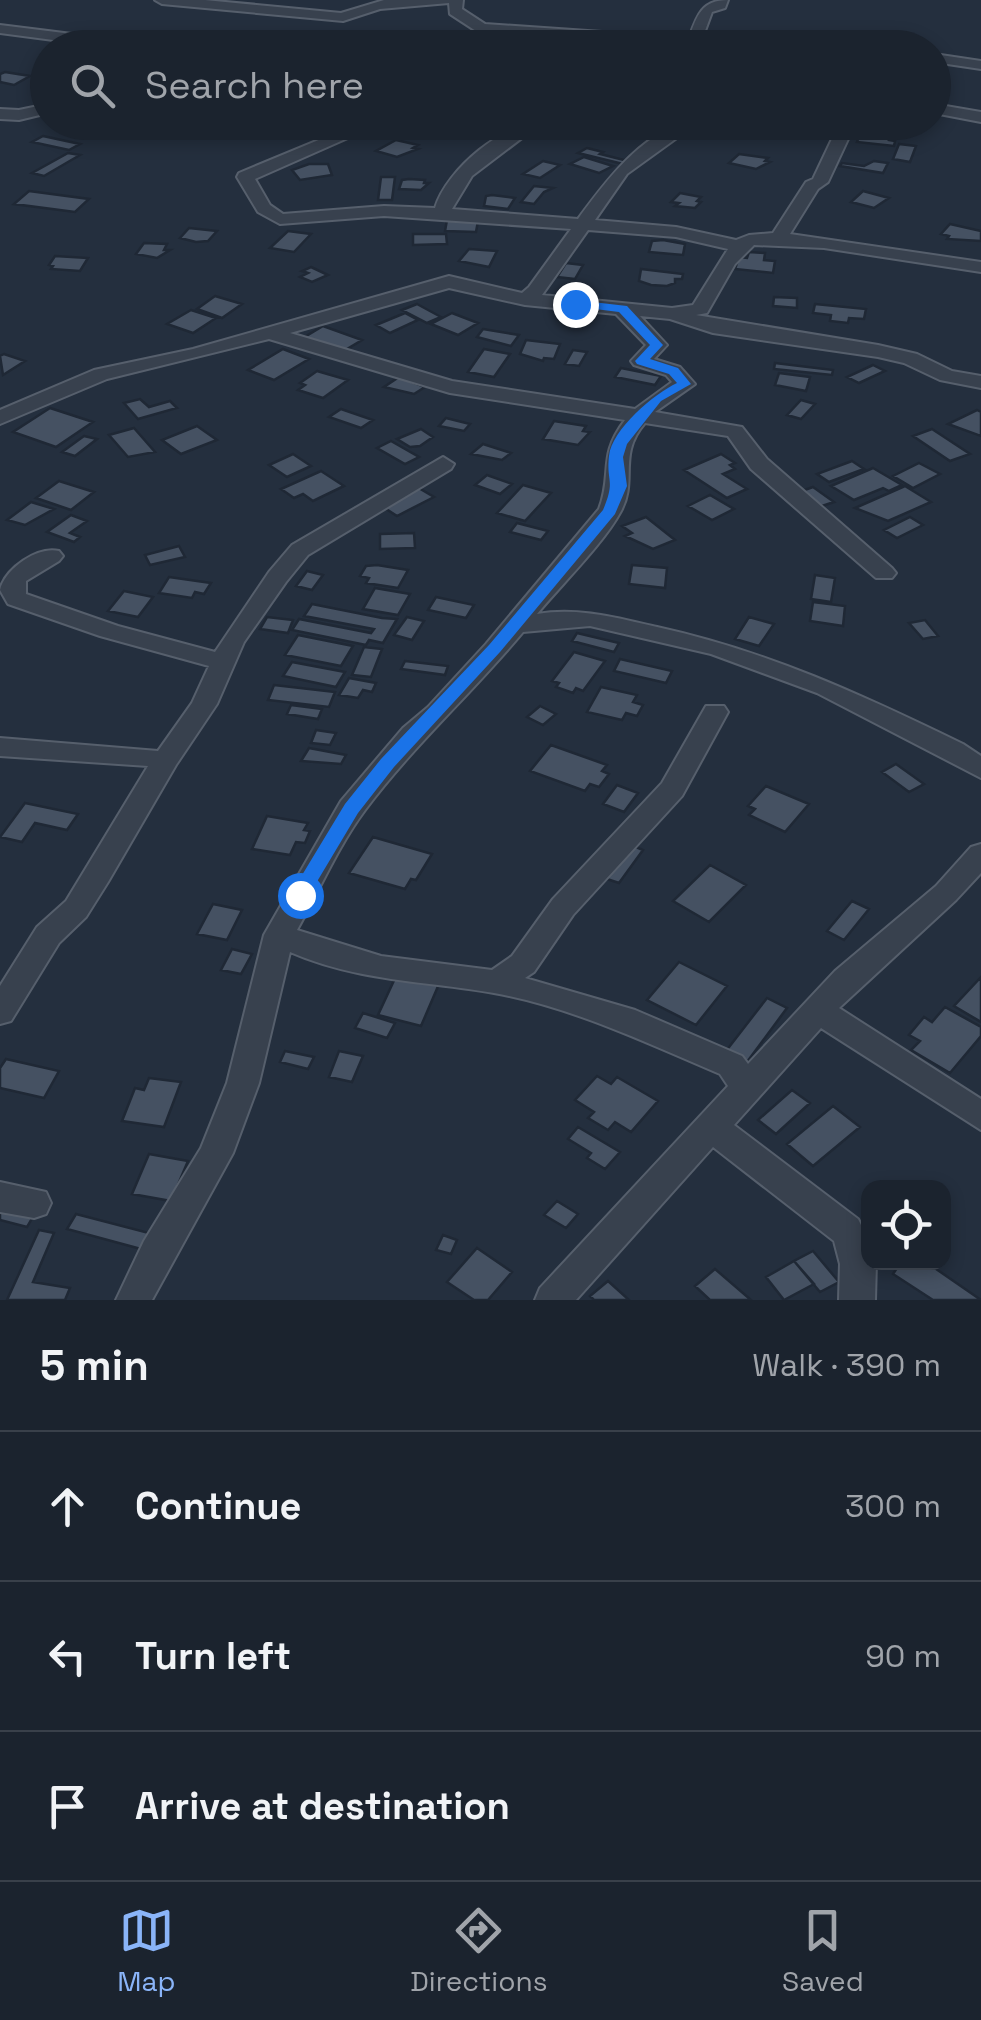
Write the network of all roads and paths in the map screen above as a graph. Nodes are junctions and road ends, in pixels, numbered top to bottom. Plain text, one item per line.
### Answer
1 (162, 0) edge
2 (446, 0) edge
3 (456, 0) edge
4 (720, 0) edge
5 (0, 29) edge
6 (486, 30) edge
7 (699, 30) edge
8 (30, 33) edge
9 (951, 61) edge
10 (981, 65) edge
11 (951, 112) edge
12 (30, 113) edge
13 (0, 114) edge
14 (981, 116) edge
15 (334, 140) edge
16 (512, 140) edge
17 (666, 140) edge
18 (840, 140) edge
19 (442, 213) junction
20 (584, 224) junction
21 (778, 240) junction
22 (738, 246) junction
23 (976, 261) edge
24 (525, 299) junction
25 (622, 309) junction
26 (672, 314) junction
27 (267, 333) junction
28 (981, 382) edge
29 (0, 418) edge
30 (640, 418) junction
31 (443, 464) dead end
32 (51, 556) dead end
33 (884, 573) dead end
34 (529, 617) junction
35 (225, 662) junction
36 (715, 712) dead end
37 (0, 747) edge
38 (164, 762) junction
39 (981, 768) edge
40 (981, 854) edge
41 (279, 935) junction
42 (497, 982) junction
43 (818, 1010) junction
44 (0, 1012) edge
45 (747, 1089) junction
46 (981, 1116) edge
47 (712, 1128) junction
48 (134, 1300) edge
49 (553, 1300) edge
50 (857, 1300) edge

1 - 2 street
3 - 6 street
4 - 7 street
5 - 8 street
9 - 10 street
11 - 14 street
12 - 13 street
15 - 19 street
16 - 19 street
17 - 20 street
18 - 21 street
19 - 20 street
20 - 22 street
20 - 24 street
21 - 22 street
21 - 23 street
22 - 26 street
24 - 25 street
24 - 27 street
25 - 26 street
25 - 30 street
26 - 28 street
27 - 29 street
27 - 30 street
30 - 33 street
30 - 34 street
31 - 35 street
32 - 35 street
34 - 39 street
34 - 41 street
35 - 38 street
36 - 42 street
37 - 38 street
38 - 44 street
40 - 43 street
41 - 42 street
41 - 48 street
42 - 45 street
43 - 45 street
43 - 46 street
45 - 47 street
47 - 49 street
47 - 50 street

